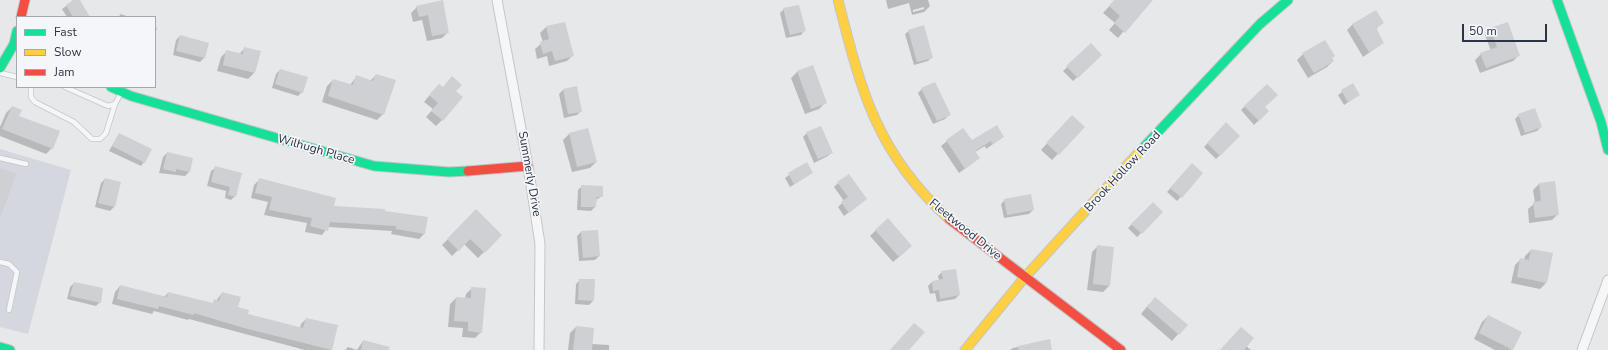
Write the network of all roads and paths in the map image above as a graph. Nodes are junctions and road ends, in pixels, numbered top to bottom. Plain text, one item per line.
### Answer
1 (25, 0) edge
2 (497, 0) edge
3 (838, 0) edge
4 (1288, 0) edge
5 (1557, 0) edge
6 (21, 16) edge
7 (15, 45) edge
8 (0, 68) edge
9 (0, 73) edge
10 (16, 78) edge
11 (31, 88) edge
12 (67, 88) edge
13 (113, 88) edge
14 (122, 92) junction
15 (115, 104) junction
16 (1608, 150) edge
17 (0, 158) edge
18 (26, 164) dead end
19 (528, 166) junction
20 (0, 262) edge
21 (1025, 278) junction
22 (1608, 280) edge
23 (9, 310) dead end
24 (0, 347) edge
25 (10, 350) edge
26 (539, 350) edge
27 (965, 350) edge
28 (1121, 350) edge
29 (1582, 350) edge

1 - 6 street
2 - 19 street, Summerly Drive
3 - 21 street, Fleetwood Drive
4 - 21 street, Brook Hollow Road
5 - 16 street
7 - 8 street
9 - 10 lane
11 - 15 lane
12 - 15 lane
13 - 14 street, Wilhugh Place
14 - 15 lane
14 - 19 street, Wilhugh Place
17 - 18 lane
19 - 26 street, Summerly Drive
20 - 23 lane
21 - 27 street, Brook Hollow Road
21 - 28 street, Fleetwood Drive
22 - 29 street
24 - 25 street

